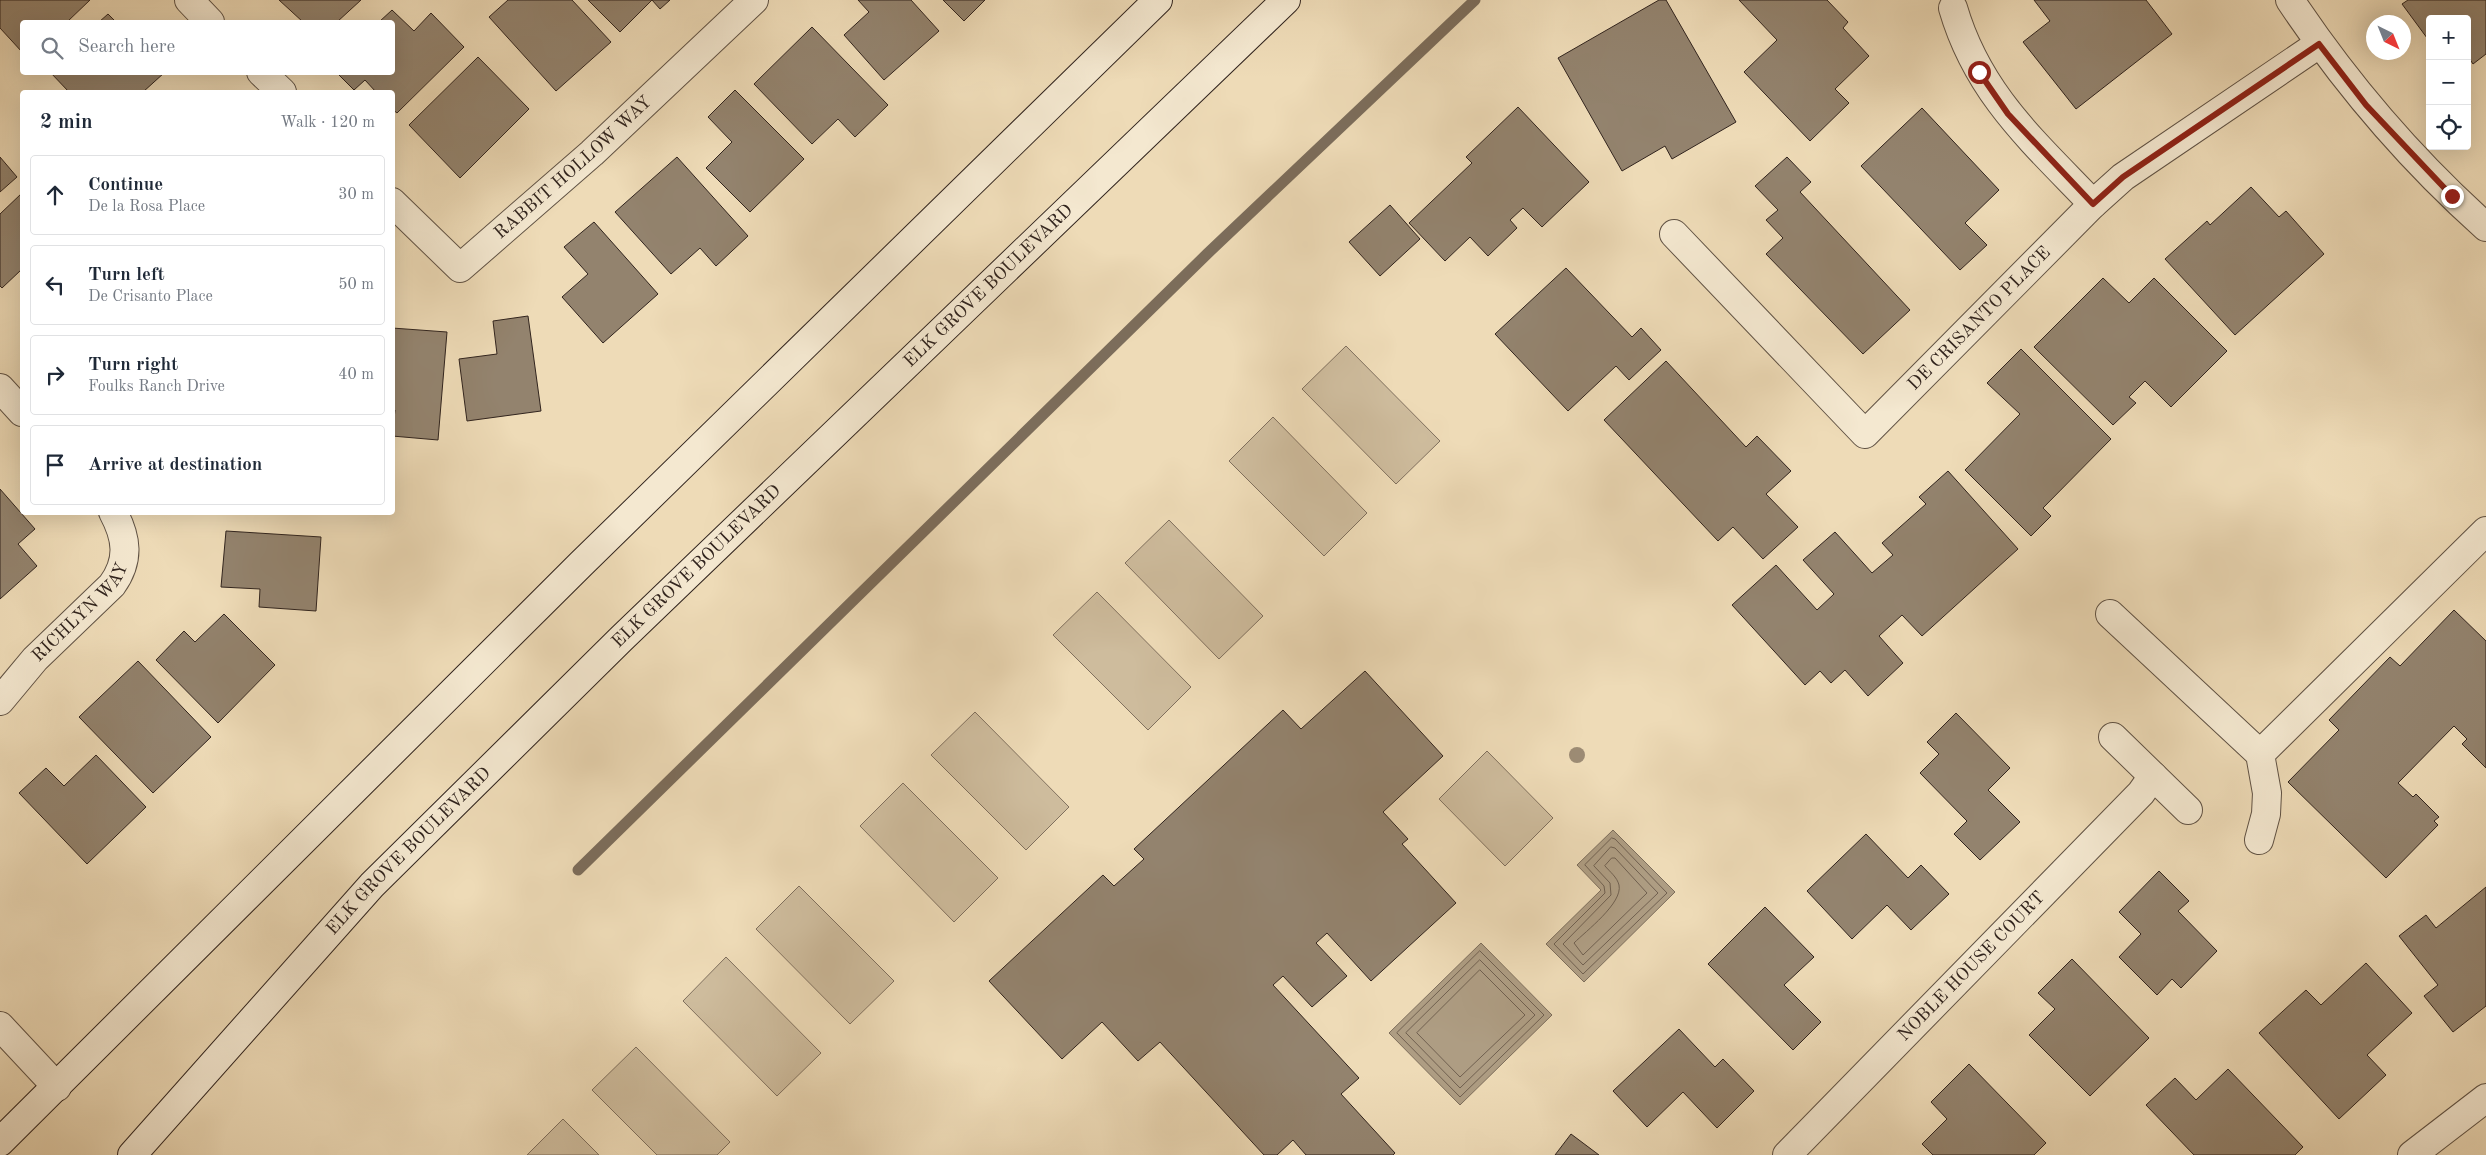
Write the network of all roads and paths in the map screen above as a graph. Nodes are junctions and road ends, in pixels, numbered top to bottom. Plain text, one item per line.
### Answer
1 (189, 0) edge
2 (754, 0) edge
3 (1158, 0) edge
4 (1286, 0) edge
5 (2290, 0) edge
6 (1953, 8) dead end
7 (208, 20) edge
8 (2319, 44) junction
9 (264, 75) edge
10 (280, 90) edge
11 (2093, 204) junction
12 (395, 205) edge
13 (2486, 227) edge
14 (1674, 234) dead end
15 (0, 388) edge
16 (20, 410) edge
17 (114, 515) edge
18 (2486, 531) edge
19 (2110, 614) dead end
20 (0, 701) edge
21 (2113, 737) dead end
22 (2260, 754) junction
23 (2153, 776) junction
24 (2188, 810) dead end
25 (2259, 840) dead end
26 (0, 1026) edge
27 (57, 1086) junction
28 (2486, 1098) edge
29 (0, 1142) edge
30 (132, 1155) edge
31 (1787, 1155) edge
32 (2412, 1155) edge

1 - 7 street
2 - 12 street, RABBIT HOLLOW WAY
3 - 27 street
4 - 30 street, ELK GROVE BOULEVARD
5 - 8 street
6 - 11 street
8 - 11 street, DE CRISANTO PLACE
8 - 13 street
9 - 10 street
11 - 14 street, DE CRISANTO PLACE
15 - 16 street
17 - 20 street, RICHLYN WAY
18 - 22 street
19 - 22 street
21 - 23 street
22 - 25 street
23 - 24 street
23 - 31 street, NOBLE HOUSE COURT
26 - 27 street
27 - 29 street
28 - 32 street

